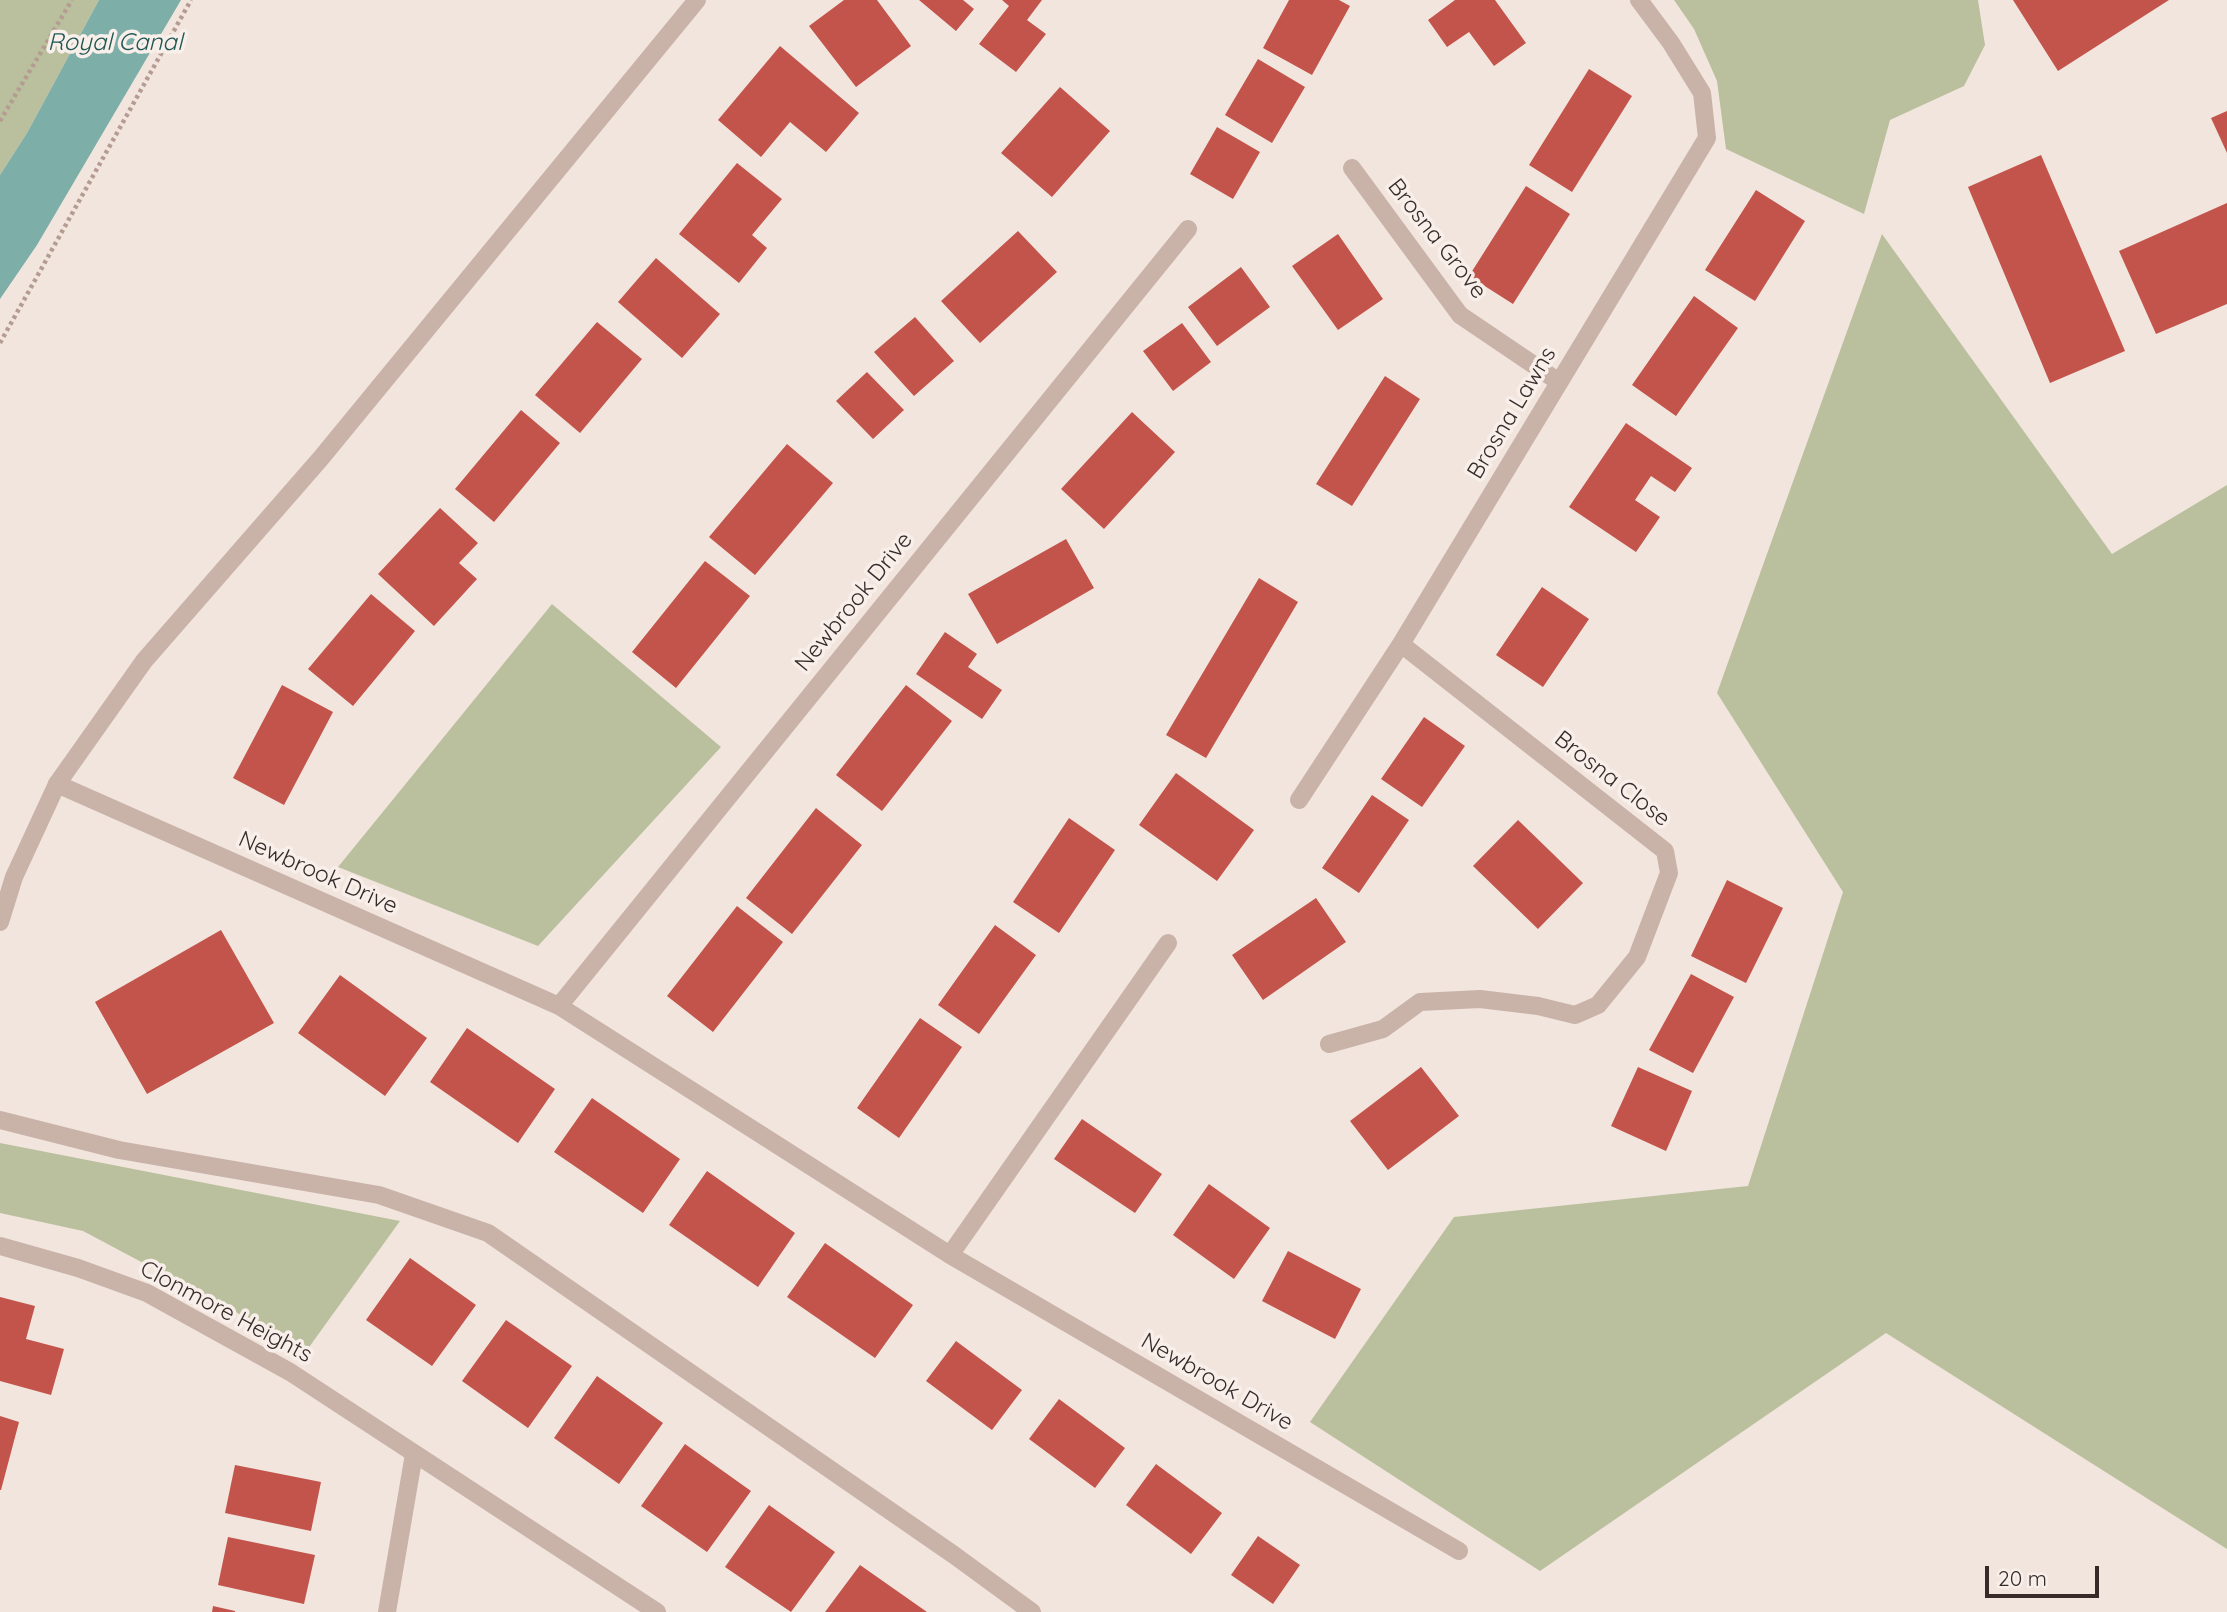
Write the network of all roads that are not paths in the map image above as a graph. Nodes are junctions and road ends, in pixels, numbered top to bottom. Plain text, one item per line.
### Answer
1 (697, 0) edge
2 (1639, 0) edge
3 (1352, 168) dead end
4 (1188, 229) dead end
5 (1559, 382) junction
6 (1401, 644) junction
7 (57, 784) junction
8 (1299, 800) dead end
9 (0, 922) edge
10 (1168, 943) dead end
11 (559, 1006) junction
12 (1329, 1044) dead end
13 (0, 1120) edge
14 (0, 1246) edge
15 (950, 1255) junction
16 (414, 1454) junction
17 (1459, 1551) dead end
18 (387, 1612) edge
19 (657, 1612) edge
20 (1032, 1612) edge

1 - 7 street
2 - 5 street, Brosna Lawns
3 - 5 street, Brosna Grove
4 - 11 street, Newbrook Drive
5 - 6 street, Brosna Lawns
6 - 8 street, Brosna Lawns
6 - 12 street, Brosna Close
7 - 9 street
7 - 11 street, Newbrook Drive
10 - 15 street
11 - 15 street, Newbrook Drive
13 - 20 street
14 - 16 street, Clonmore Heights
15 - 17 street, Newbrook Drive
16 - 18 street
16 - 19 street, Clonmore Heights

